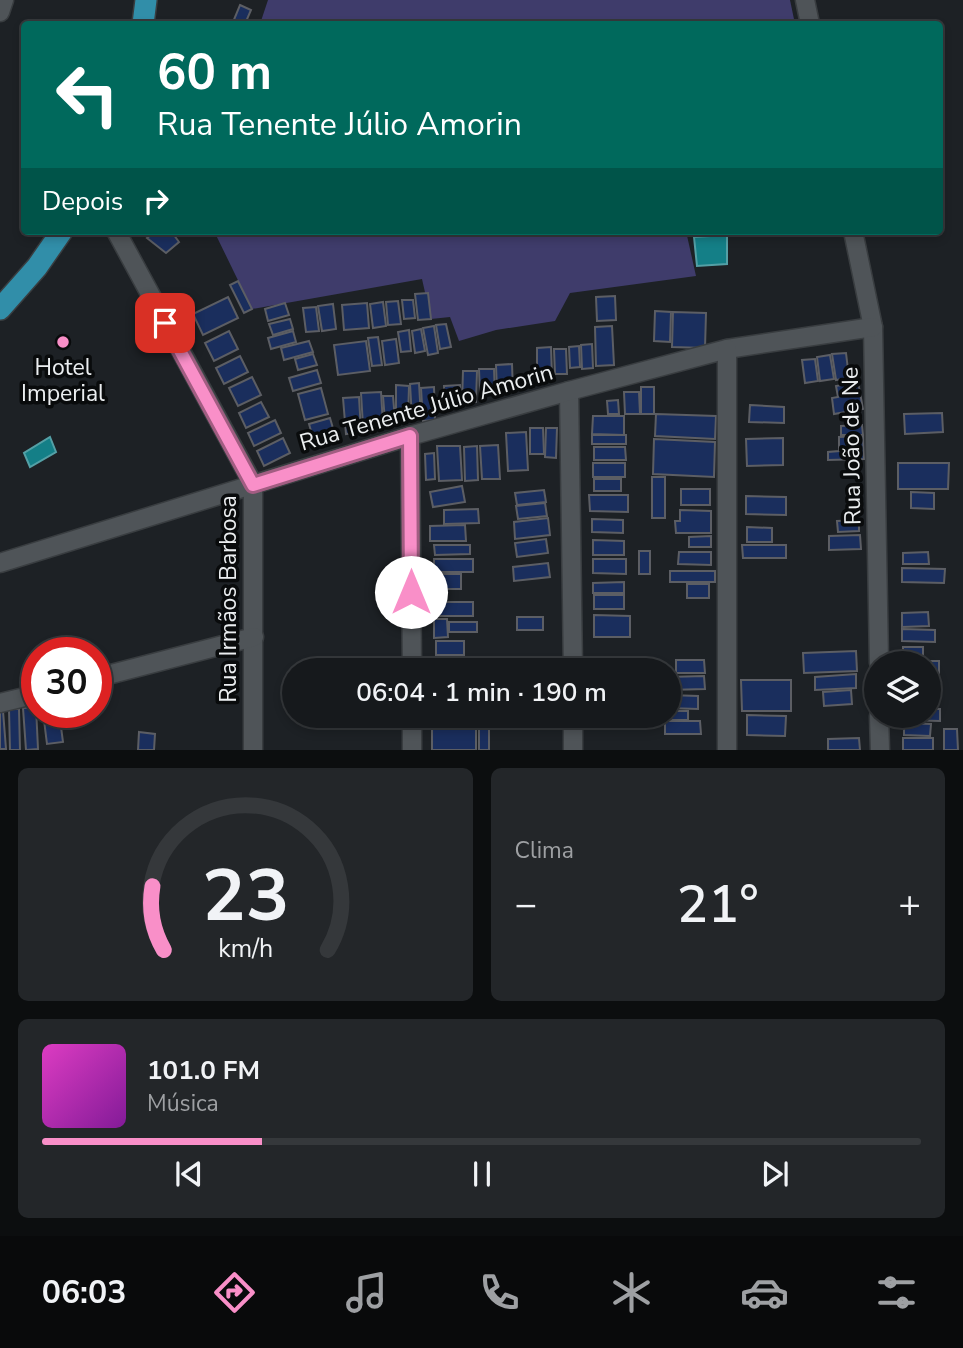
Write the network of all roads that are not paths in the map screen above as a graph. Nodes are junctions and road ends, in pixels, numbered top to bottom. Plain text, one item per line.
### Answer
1 (4, 0) edge
2 (146, 0) edge
3 (805, 0) edge
4 (0, 12) edge
5 (143, 21) edge
6 (809, 21) edge
7 (59, 235) edge
8 (118, 235) edge
9 (854, 235) edge
10 (0, 309) edge
11 (873, 327) junction
12 (727, 349) junction
13 (569, 391) junction
14 (410, 436) junction
15 (253, 485) junction
16 (0, 563) edge
17 (254, 636) junction
18 (879, 651) edge
19 (412, 658) edge
20 (573, 658) edge
21 (112, 674) edge
22 (21, 698) edge
23 (0, 703) edge
24 (412, 728) edge
25 (573, 728) edge
26 (880, 728) edge
27 (253, 750) edge
28 (412, 750) edge
29 (573, 750) edge
30 (727, 750) edge
31 (880, 750) edge

1 - 4 street
2 - 5 main road
3 - 6 street
7 - 10 main road
8 - 15 street, Rua Irmãos Barbosa
9 - 11 street, Rua João de Ne
11 - 12 street, Rua Tenente Júlio Amorin
11 - 18 street, Rua João de Ne
12 - 13 street, Rua Tenente Júlio Amorin
12 - 30 street
13 - 14 street, Rua Tenente Júlio Amorin
13 - 20 street
14 - 15 street, Rua Tenente Júlio Amorin
14 - 19 street
15 - 16 street, Rua Tenente Júlio Amorin
15 - 17 street, Rua Irmãos Barbosa
17 - 21 street
17 - 27 street, Rua Irmãos Barbosa
22 - 23 street
24 - 28 street
25 - 29 street
26 - 31 street

